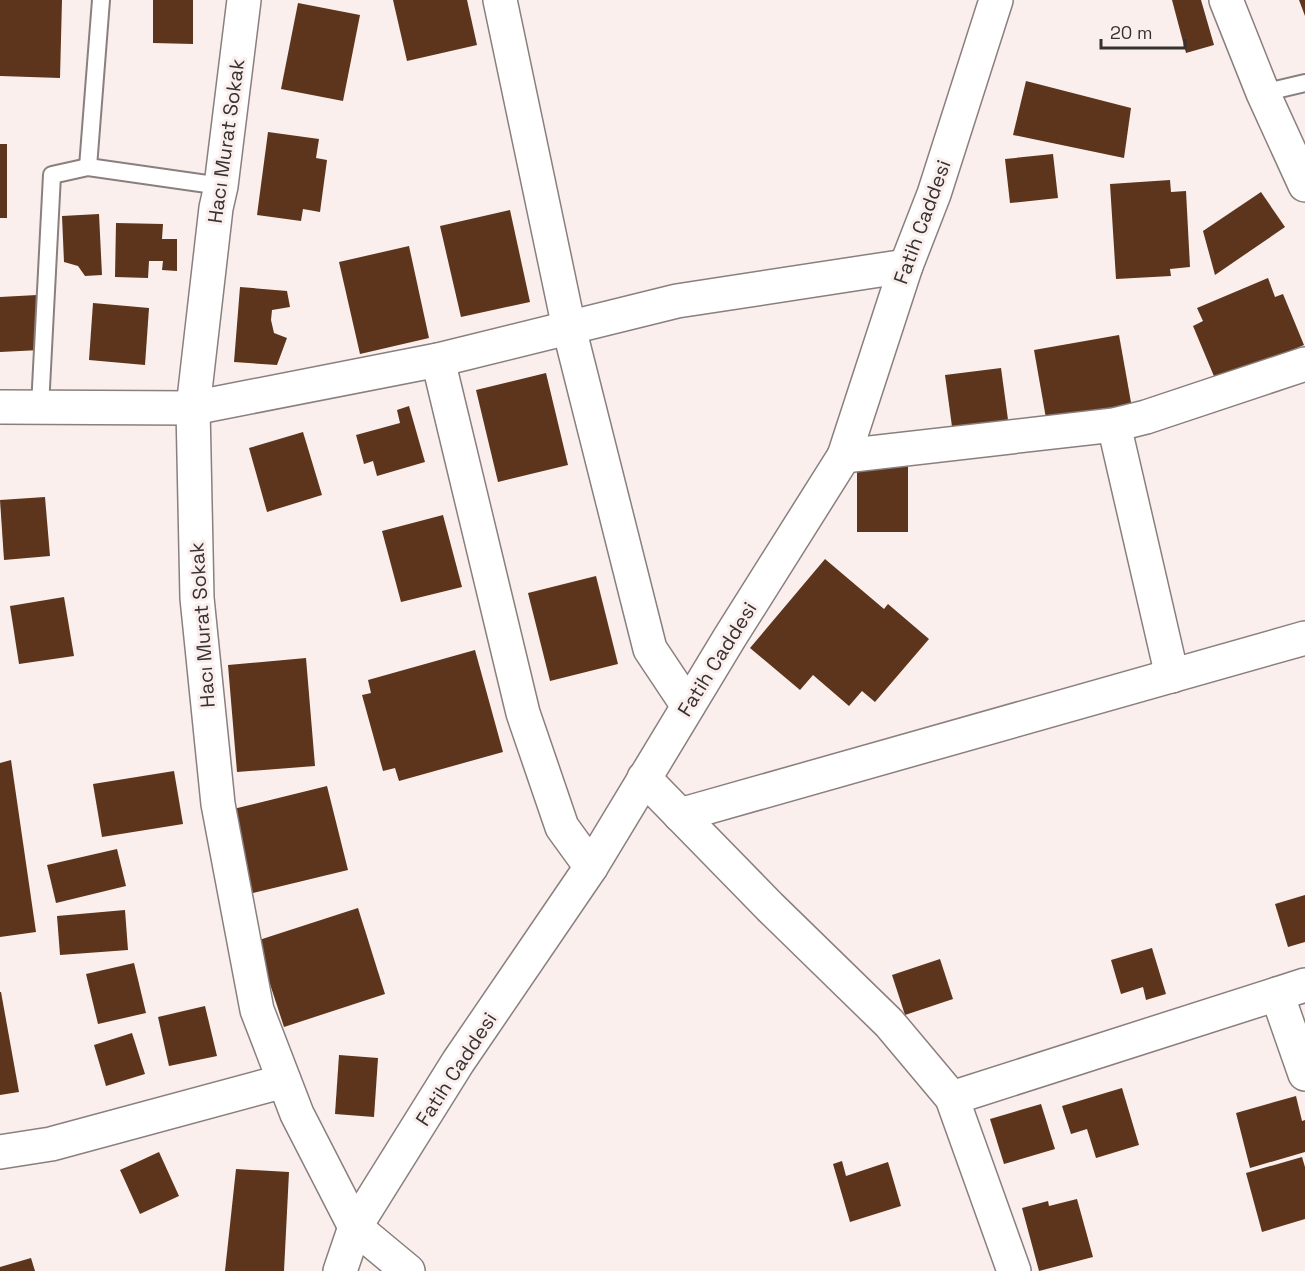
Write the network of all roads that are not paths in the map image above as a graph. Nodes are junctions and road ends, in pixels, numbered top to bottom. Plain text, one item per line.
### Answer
1 (100, 0) edge
2 (244, 0) edge
3 (500, 0) edge
4 (996, 0) edge
5 (1226, 0) edge
6 (1305, 83) edge
7 (1263, 93) junction
8 (88, 167) junction
9 (1305, 185) edge
10 (221, 186) junction
11 (906, 266) junction
12 (569, 328) junction
13 (438, 360) junction
14 (1305, 364) edge
15 (0, 407) edge
16 (39, 407) junction
17 (193, 408) junction
18 (1114, 425) junction
19 (844, 456) junction
20 (1305, 638) edge
21 (1172, 676) junction
22 (688, 706) junction
23 (644, 778) junction
24 (680, 815) junction
25 (591, 867) junction
26 (1291, 990) edge
27 (1305, 1074) edge
28 (284, 1082) junction
29 (952, 1098) junction
30 (0, 1152) edge
31 (355, 1227) junction
32 (340, 1271) edge
33 (408, 1271) edge
34 (1014, 1271) edge

1 - 8 lane
2 - 10 street, Hacı Murat Sokak
3 - 12 street
4 - 11 street, Fatih Caddesi
5 - 7 street
6 - 7 lane
7 - 9 street
8 - 10 lane
8 - 16 lane
10 - 17 street, Hacı Murat Sokak
11 - 12 street
11 - 19 street, Fatih Caddesi
12 - 13 street
12 - 22 street
13 - 17 street
13 - 25 street
14 - 18 street
15 - 16 street
16 - 17 street
17 - 28 street, Hacı Murat Sokak
18 - 19 street
18 - 21 street
19 - 22 street, Fatih Caddesi
20 - 21 street
21 - 24 street
22 - 23 street, Fatih Caddesi
23 - 24 street
23 - 25 street, Fatih Caddesi
24 - 29 street
25 - 31 street, Fatih Caddesi
26 - 27 street
26 - 29 street
28 - 30 street
28 - 31 street, Hacı Murat Sokak
29 - 34 street
31 - 32 street, Fatih Caddesi
31 - 33 street

